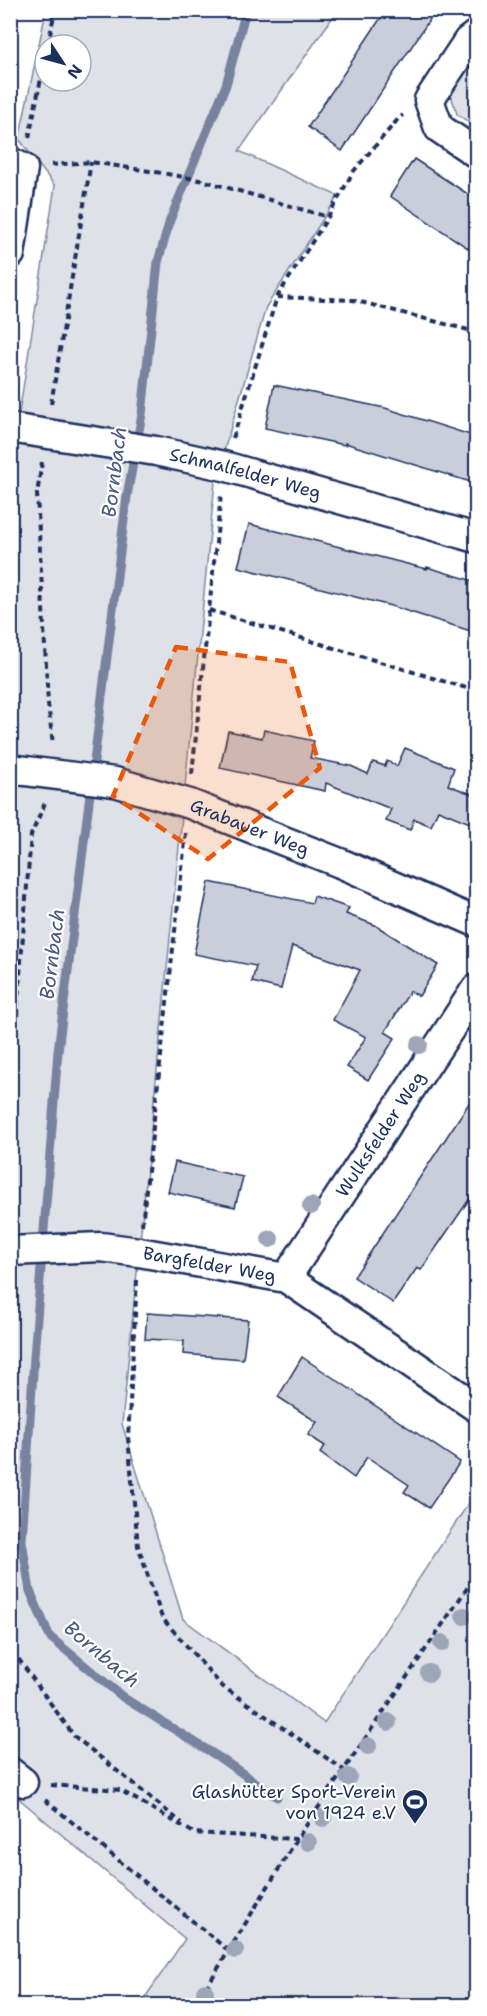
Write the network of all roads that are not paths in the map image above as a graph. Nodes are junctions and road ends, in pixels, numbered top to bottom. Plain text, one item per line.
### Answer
1 (477, 35) edge
2 (477, 153) edge
3 (17, 165) edge
4 (10, 254) edge
5 (10, 428) edge
6 (477, 538) edge
7 (10, 769) edge
8 (477, 922) edge
9 (477, 989) edge
10 (17, 1251) edge
11 (286, 1278) junction
12 (477, 1407) edge

1 - 2 street
3 - 4 street
5 - 6 street, Schmalfelder Weg
7 - 8 street, Grabauer Weg
9 - 11 street, Wulksfelder Weg
10 - 11 street, Bargfelder Weg
11 - 12 street, Bargfelder Weg

